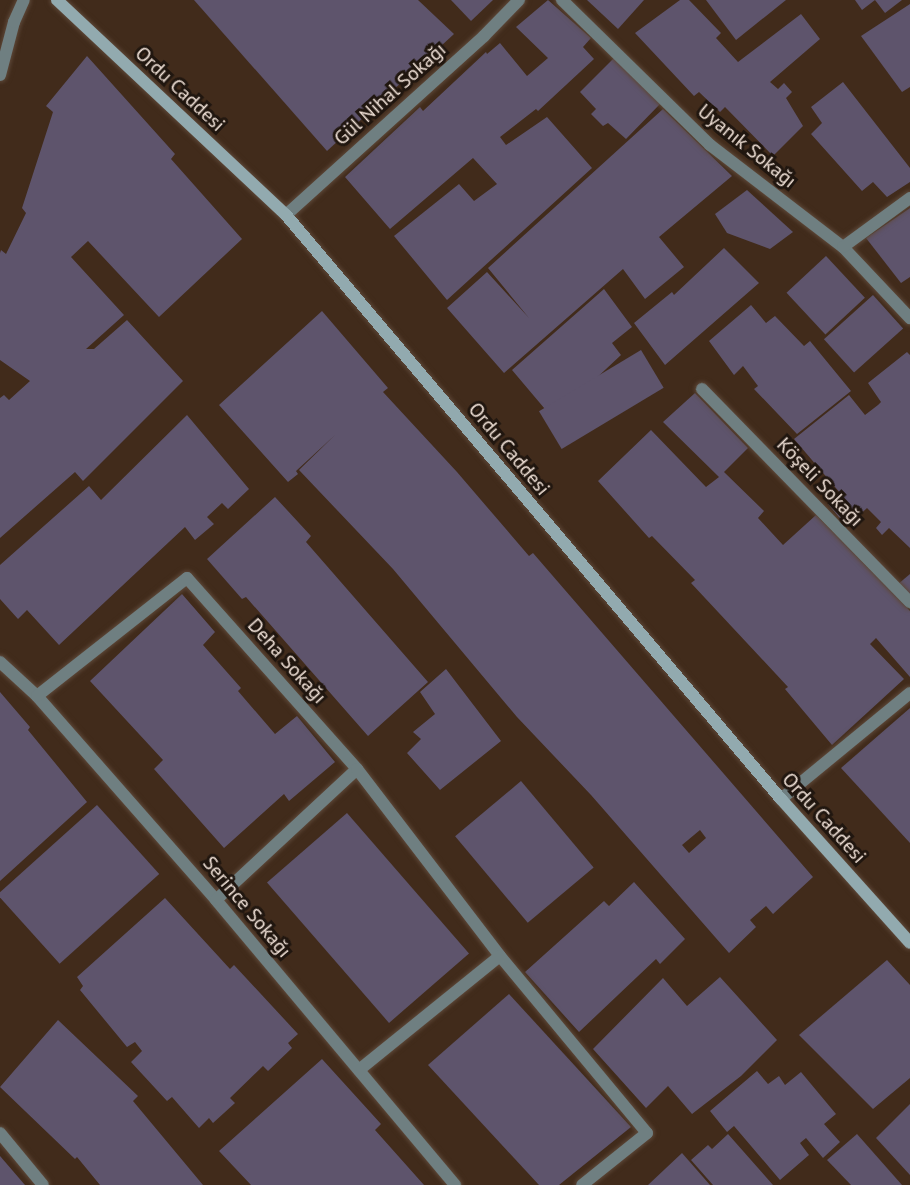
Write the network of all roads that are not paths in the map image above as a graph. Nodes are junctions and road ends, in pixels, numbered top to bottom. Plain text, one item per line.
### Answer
1 (24, 0) edge
2 (57, 0) edge
3 (519, 0) edge
4 (562, 0) edge
5 (0, 75) edge
6 (910, 198) edge
7 (286, 215) junction
8 (843, 248) junction
9 (910, 318) edge
10 (702, 389) dead end
11 (910, 602) edge
12 (0, 662) edge
13 (910, 693) edge
14 (37, 696) junction
15 (357, 769) junction
16 (781, 800) junction
17 (216, 900) junction
18 (910, 943) edge
19 (500, 956) junction
20 (358, 1070) junction
21 (0, 1133) edge
22 (43, 1185) edge
23 (455, 1185) edge
24 (582, 1185) edge

1 - 5 street
2 - 7 main road, Ordu Caddesi
3 - 7 street, Gül Nihal Sokağı
4 - 8 street, Uyanık Sokağı
6 - 8 street
7 - 16 main road, Ordu Caddesi
8 - 9 street, Uyanık Sokağı
10 - 11 street, Köşeli Sokağı
12 - 14 street, Serince Sokağı
13 - 16 street
14 - 15 street, Deha Sokağı
14 - 17 street, Serince Sokağı
15 - 17 street
15 - 19 street
16 - 18 main road, Ordu Caddesi
17 - 20 street, Serince Sokağı
19 - 20 street
19 - 24 street
20 - 23 street, Serince Sokağı
21 - 22 street

